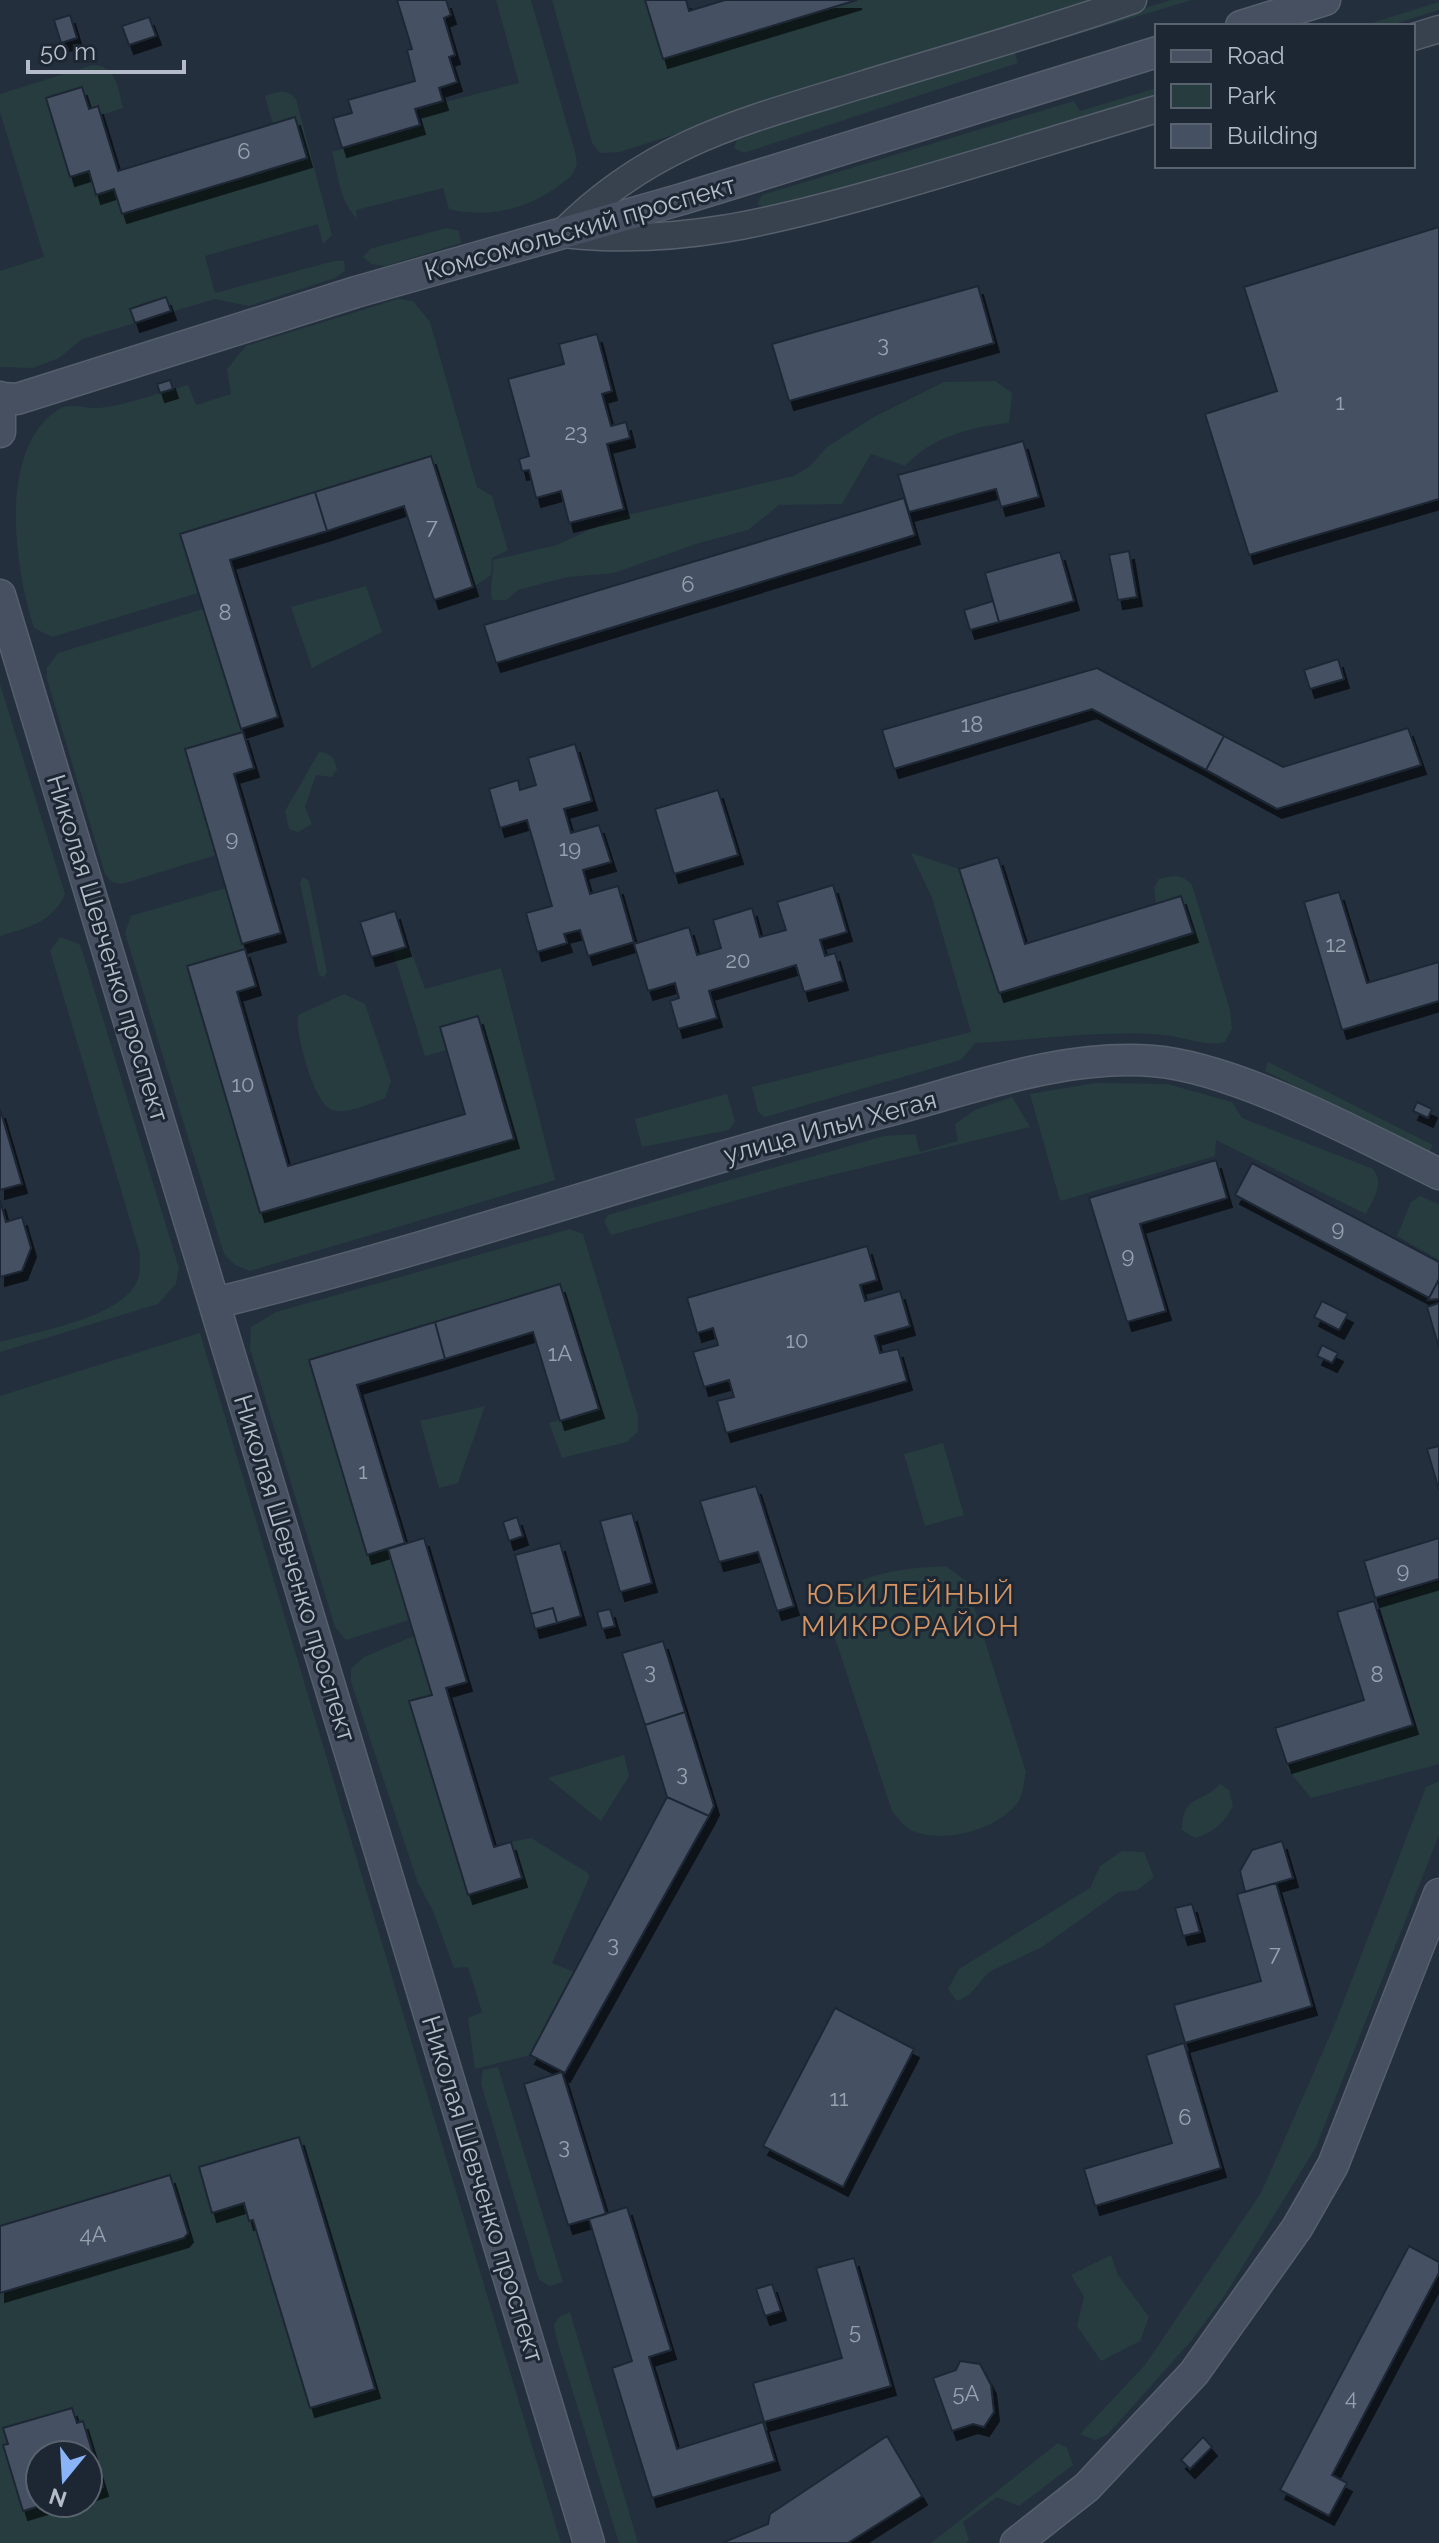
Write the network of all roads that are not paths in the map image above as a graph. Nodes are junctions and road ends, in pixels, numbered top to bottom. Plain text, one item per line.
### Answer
1 (1133, 0) edge
2 (1325, 0) edge
3 (1247, 24) edge
4 (1439, 29) edge
5 (1415, 36) edge
6 (1155, 53) edge
7 (1155, 110) edge
8 (561, 234) junction
9 (1, 398) edge
10 (0, 432) edge
11 (0, 595) edge
12 (1439, 1174) edge
13 (215, 1303) junction
14 (1439, 1894) edge
15 (589, 2543) edge
16 (1016, 2543) edge

1 - 8 street
2 - 3 main road
4 - 5 street
6 - 8 main road, Комсомольский проспект
7 - 8 street
8 - 9 main road, Комсомольский проспект
9 - 10 main road
11 - 13 main road, Николая Шевченко проспект
12 - 13 main road, улица Ильи Хегая
13 - 15 main road, Николая Шевченко проспект
14 - 16 main road

